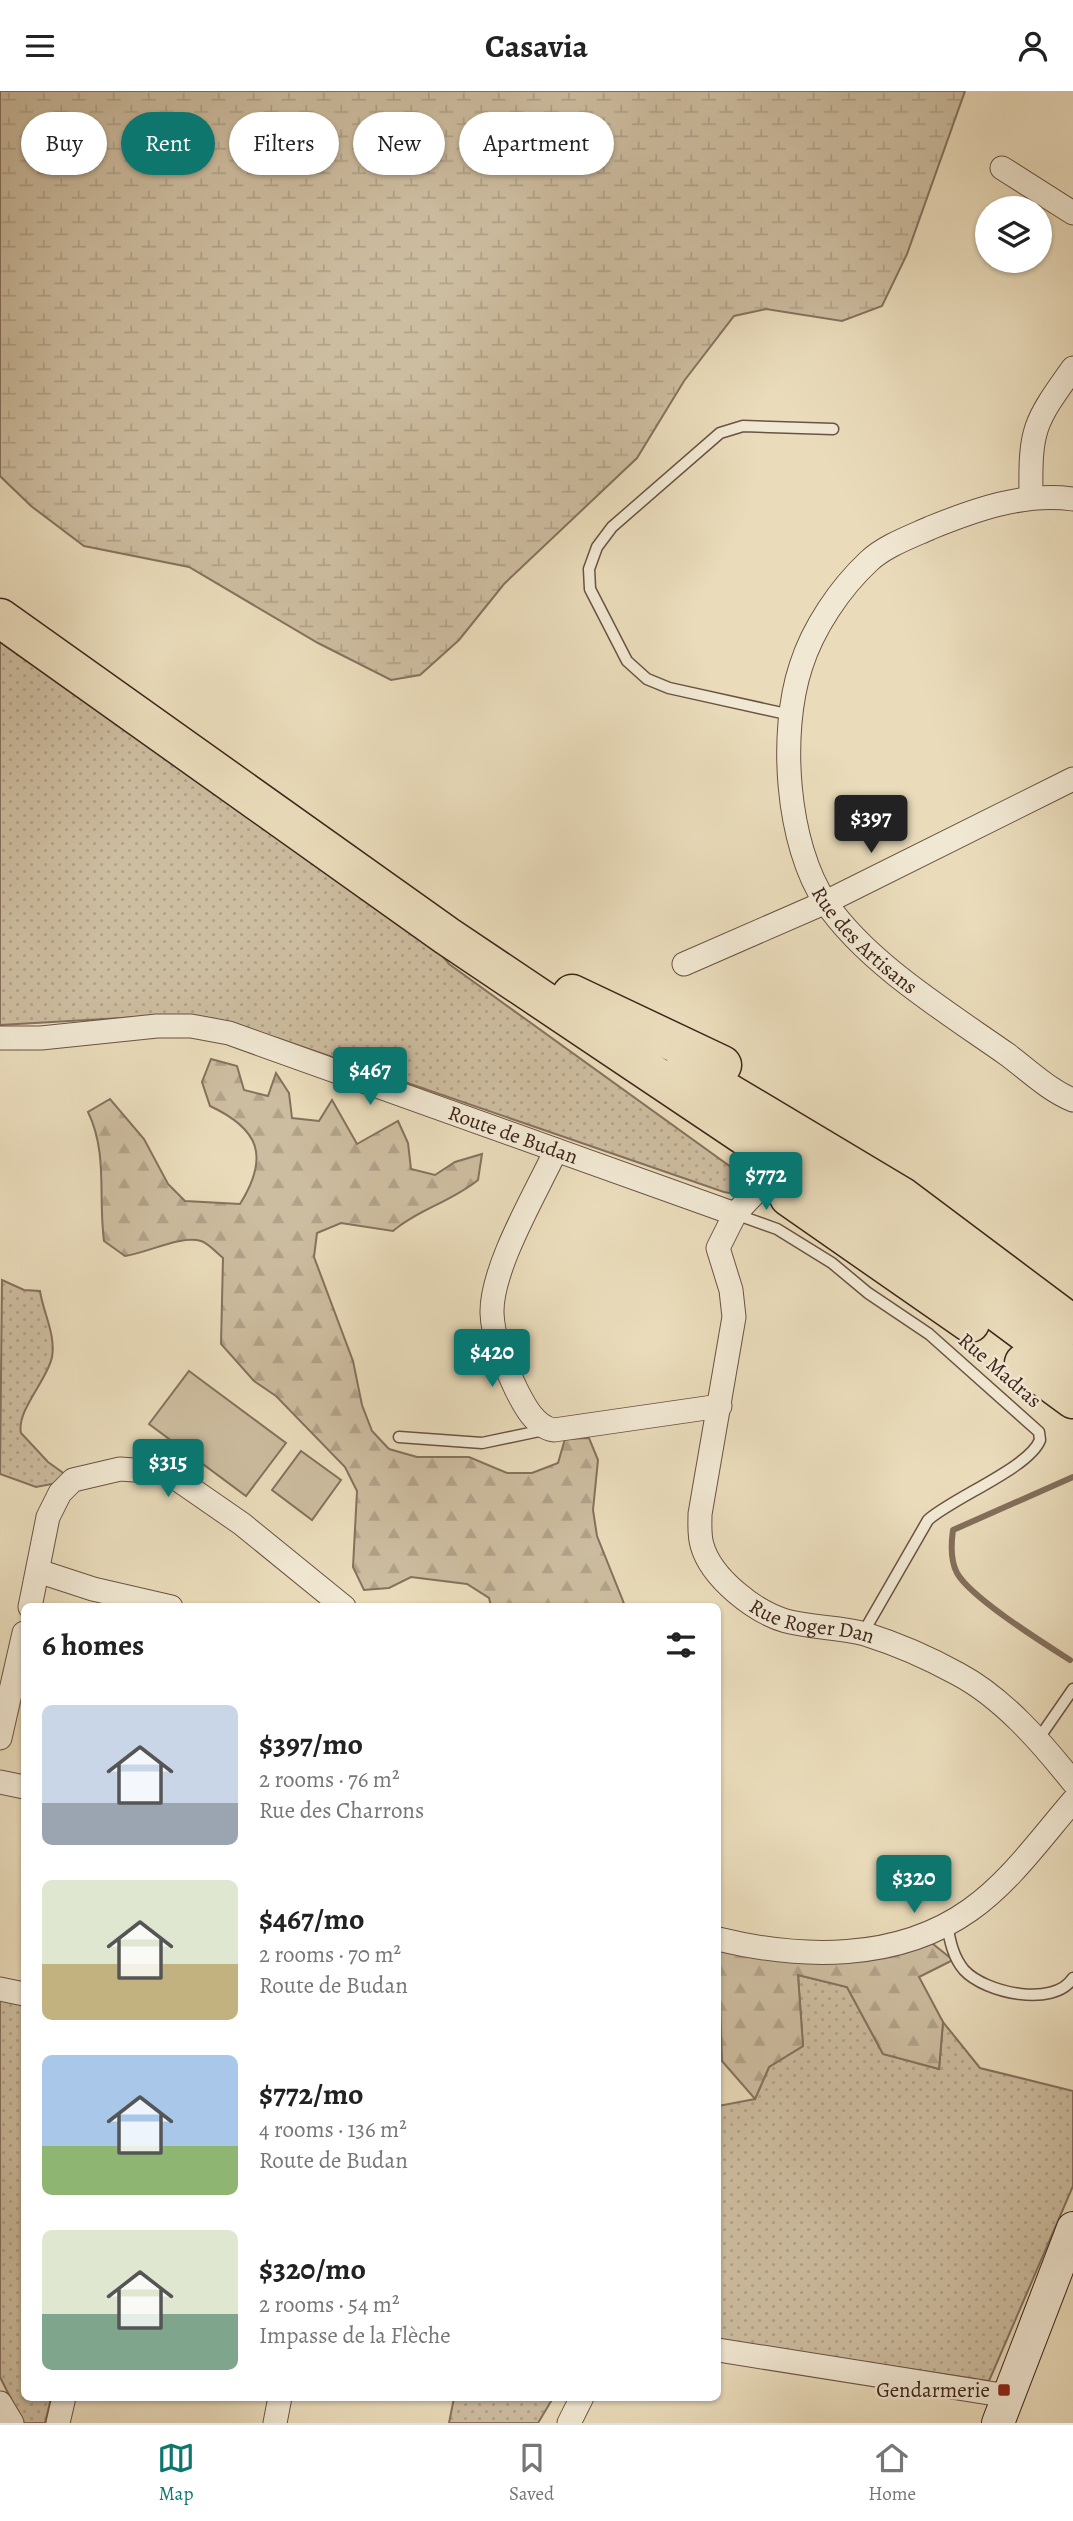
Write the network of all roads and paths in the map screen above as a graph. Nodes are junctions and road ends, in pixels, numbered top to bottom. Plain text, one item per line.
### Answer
1 (1002, 168) dead end
2 (1073, 213) edge
3 (1073, 368) edge
4 (833, 429) dead end
5 (1031, 498) junction
6 (1073, 499) edge
7 (0, 598) edge
8 (0, 618) edge
9 (790, 715) junction
10 (1073, 779) edge
11 (826, 902) junction
12 (684, 964) dead end
13 (566, 1004) junction
14 (0, 1038) edge
15 (1073, 1100) edge
16 (556, 1150) junction
17 (766, 1181) junction
18 (735, 1214) junction
19 (1073, 1292) edge
20 (1073, 1325) edge
21 (1073, 1368) edge
22 (1073, 1399) edge
23 (720, 1406) junction
24 (547, 1429) junction
25 (399, 1437) dead end
26 (38, 1571) junction
27 (31, 1603) edge
28 (154, 1603) edge
29 (339, 1603) edge
30 (863, 1634) junction
31 (21, 1664) edge
32 (1073, 1689) edge
33 (18, 1694) edge
34 (0, 1738) edge
35 (1037, 1741) junction
36 (0, 1782) edge
37 (1073, 1782) edge
38 (21, 1786) edge
39 (1073, 1801) edge
40 (947, 1925) junction
41 (721, 1940) edge
42 (1073, 1978) edge
43 (0, 1989) edge
44 (21, 1993) edge
45 (1073, 2228) edge
46 (1064, 2277) edge
47 (721, 2351) edge
48 (63, 2401) edge
49 (279, 2401) edge
50 (580, 2401) edge
51 (0, 2403) edge
52 (1003, 2409) edge
53 (12, 2423) edge
54 (58, 2423) edge
55 (275, 2423) edge
56 (569, 2423) edge

1 - 2 street
3 - 5 street
4 - 9 lane
5 - 6 street, Rue des Artisans
5 - 9 street, Rue des Artisans
7 - 13 highway
8 - 13 highway
9 - 11 street, Rue des Artisans
10 - 11 street
11 - 12 street
11 - 15 street, Rue des Artisans
13 - 17 highway
13 - 19 highway
13 - 20 highway
13 - 21 highway
14 - 16 street, Route de Budan
16 - 18 street, Route de Budan
16 - 24 street
17 - 18 street
17 - 22 highway
18 - 23 street, Rue Roger Dan
18 - 30 lane, Rue Madras
23 - 24 street
23 - 30 street, Rue Roger Dan
24 - 25 lane
26 - 27 street
26 - 28 street
26 - 29 street
30 - 35 street, Rue Roger Dan
31 - 33 street
32 - 35 lane
33 - 34 street
35 - 37 street, Rue Roger Dan
36 - 38 street
39 - 40 street
40 - 41 street
40 - 42 lane
43 - 44 street
45 - 46 street
46 - 52 street
47 - 52 street
48 - 54 street
49 - 55 street
50 - 56 street
51 - 53 street

